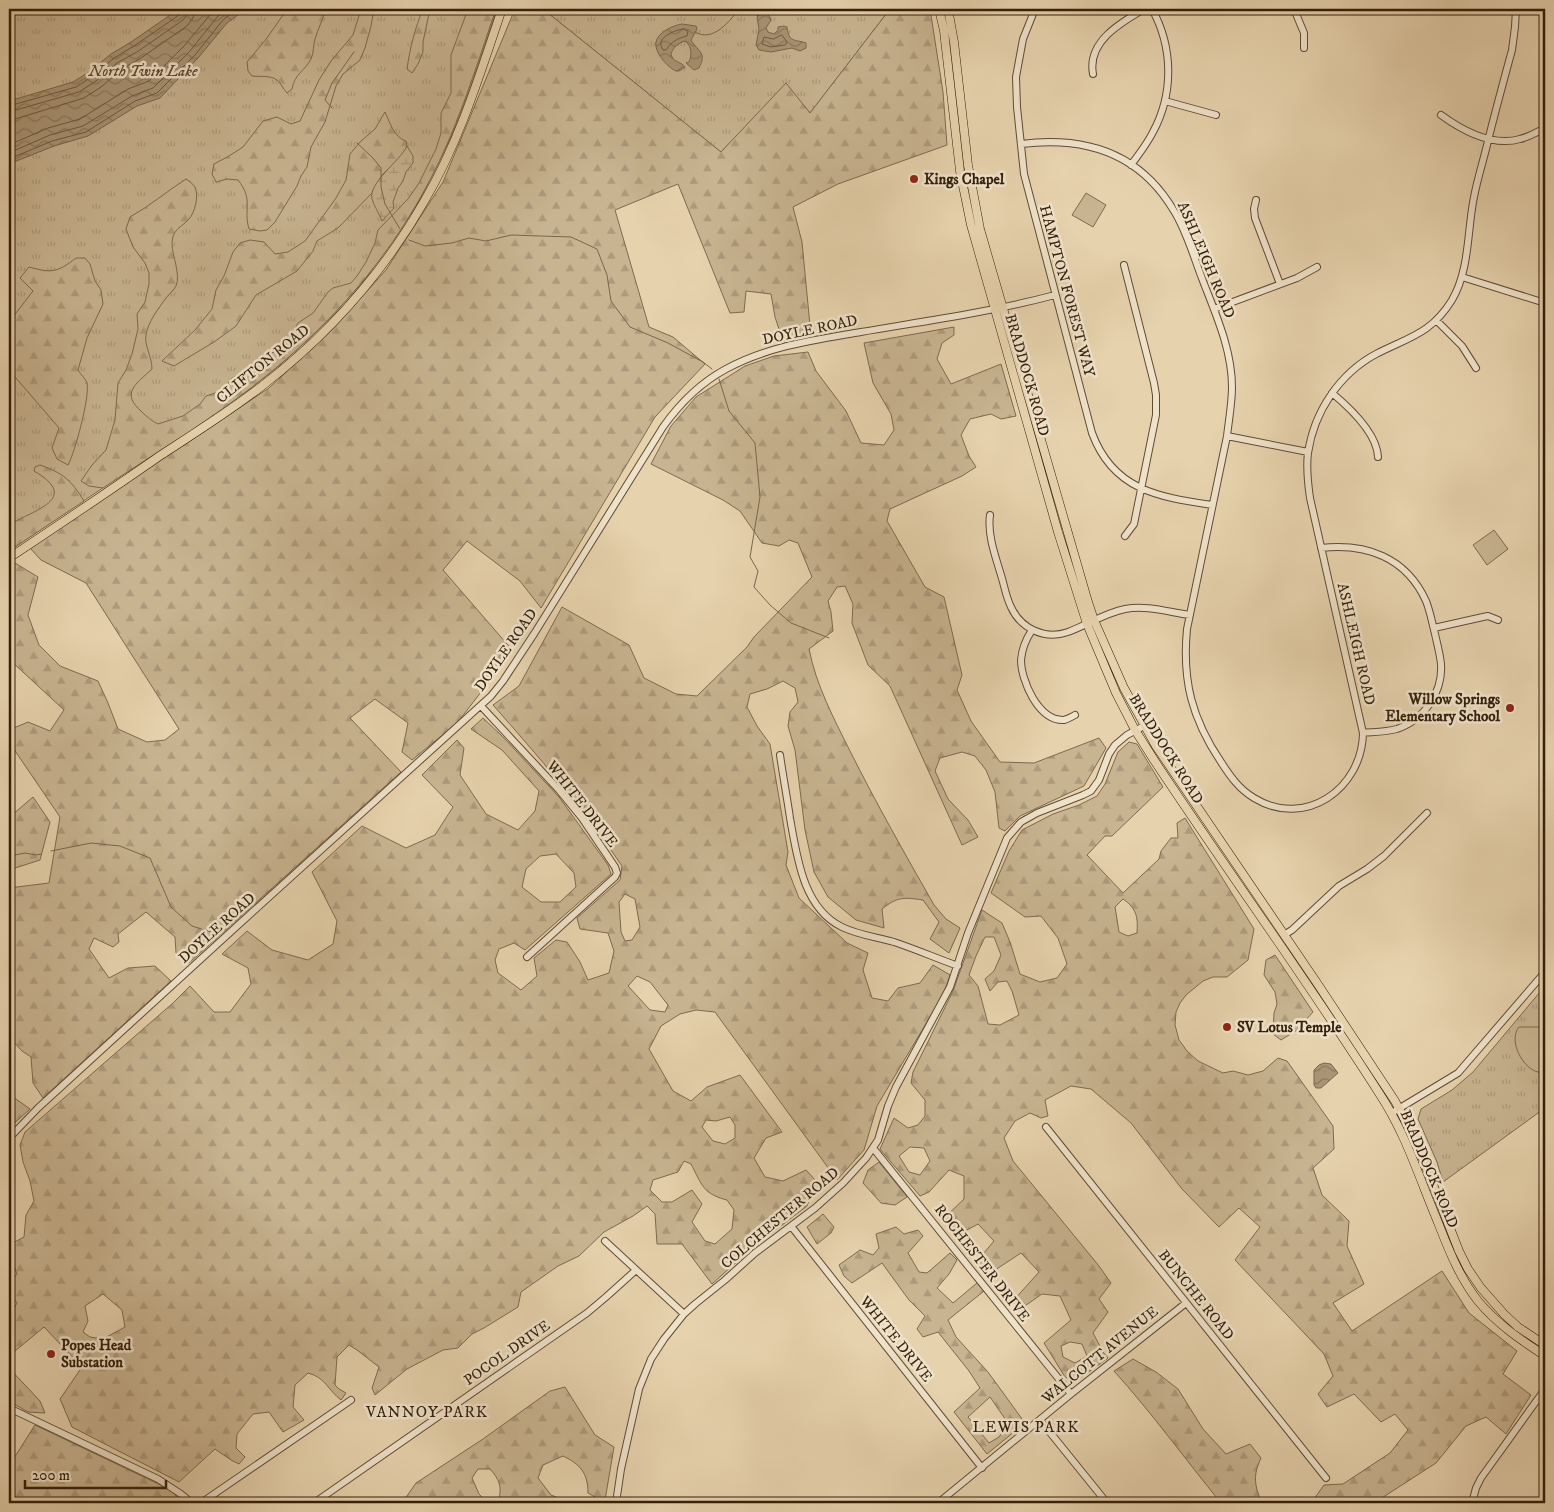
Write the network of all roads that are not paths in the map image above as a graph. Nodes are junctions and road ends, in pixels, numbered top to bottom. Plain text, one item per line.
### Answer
1 (502, 9) edge
2 (939, 9) edge
3 (948, 9) edge
4 (1035, 9) edge
5 (1144, 9) edge
6 (1152, 9) edge
7 (1295, 9) edge
8 (1516, 9) edge
9 (1304, 48) dead end
10 (1093, 74) dead end
11 (1165, 102) junction
12 (1216, 115) dead end
13 (1441, 115) dead end
14 (1545, 128) edge
15 (1488, 139) junction
16 (1021, 144) junction
17 (1132, 165) junction
18 (1256, 200) dead end
19 (1124, 265) dead end
20 (1317, 267) dead end
21 (1462, 277) junction
22 (1280, 284) junction
23 (1055, 295) junction
24 (1545, 303) edge
25 (998, 308) junction
26 (1214, 309) junction
27 (1436, 320) junction
28 (1476, 368) dead end
29 (1332, 394) junction
30 (1227, 436) junction
31 (1308, 452) junction
32 (1378, 457) dead end
33 (1141, 489) junction
34 (1212, 506) junction
35 (990, 515) dead end
36 (1125, 536) dead end
37 (1321, 548) junction
38 (9, 558) edge
39 (1190, 615) junction
40 (1094, 620) junction
41 (1498, 620) dead end
42 (1086, 624) junction
43 (1434, 628) junction
44 (1032, 630) junction
45 (481, 706) junction
46 (1075, 715) dead end
47 (1144, 726) junction
48 (1135, 730) junction
49 (1363, 733) junction
50 (780, 755) dead end
51 (1427, 813) dead end
52 (1284, 935) junction
53 (527, 957) dead end
54 (958, 966) junction
55 (1545, 972) edge
56 (1400, 1109) junction
57 (1392, 1113) junction
58 (1046, 1127) dead end
59 (14, 1134) dead end
60 (874, 1148) junction
61 (791, 1226) junction
62 (605, 1241) dead end
63 (636, 1270) junction
64 (1186, 1303) junction
65 (684, 1314) junction
66 (1545, 1345) edge
67 (1545, 1356) edge
68 (1545, 1389) edge
69 (1071, 1394) junction
70 (351, 1400) dead end
71 (9, 1408) edge
72 (1040, 1420) junction
73 (982, 1468) junction
74 (1326, 1478) dead end
75 (192, 1503) edge
76 (201, 1503) edge
77 (314, 1503) edge
78 (616, 1503) edge
79 (938, 1503) edge
80 (1107, 1503) edge
81 (1472, 1503) edge

1 - 38 main road, CLIFTON ROAD
2 - 25 main road, BRADDOCK ROAD
3 - 25 main road, BRADDOCK ROAD
4 - 16 street, HAMPTON FOREST WAY
5 - 10 street
6 - 11 street
7 - 9 street
8 - 15 street, ASHLEIGH ROAD
11 - 12 street
11 - 17 street
13 - 15 street
14 - 15 street
15 - 21 street, ASHLEIGH ROAD
16 - 17 street, ASHLEIGH ROAD
16 - 23 street, HAMPTON FOREST WAY
17 - 26 street, ASHLEIGH ROAD
18 - 22 street
19 - 33 street
20 - 22 street
21 - 24 street
21 - 27 street, ASHLEIGH ROAD
22 - 26 street
23 - 25 street, DOYLE ROAD
23 - 33 street, HAMPTON FOREST WAY
25 - 40 main road, BRADDOCK ROAD
25 - 42 main road, BRADDOCK ROAD
25 - 45 street, DOYLE ROAD
26 - 30 street, ASHLEIGH ROAD
27 - 28 street
27 - 29 street, ASHLEIGH ROAD
29 - 31 street, ASHLEIGH ROAD
29 - 32 street
30 - 31 street
30 - 34 street, ASHLEIGH ROAD
31 - 37 street, ASHLEIGH ROAD
33 - 34 street, HAMPTON FOREST WAY
33 - 36 street
34 - 39 street, ASHLEIGH ROAD
35 - 44 street
37 - 43 street
37 - 49 street, ASHLEIGH ROAD
39 - 40 street
39 - 49 street, ASHLEIGH ROAD
40 - 42 street
40 - 47 main road, BRADDOCK ROAD
41 - 43 street
42 - 44 street
42 - 48 main road, BRADDOCK ROAD
43 - 49 street
44 - 46 street
45 - 53 street, WHITE DRIVE
45 - 59 street, DOYLE ROAD
47 - 48 street, COLCHESTER ROAD
47 - 52 main road, BRADDOCK ROAD
48 - 54 street, COLCHESTER ROAD
48 - 57 main road, BRADDOCK ROAD
50 - 54 street
51 - 52 street
52 - 56 main road, BRADDOCK ROAD
54 - 60 street, COLCHESTER ROAD
55 - 56 street
56 - 57 street
56 - 66 main road, BRADDOCK ROAD
57 - 67 main road, BRADDOCK ROAD
58 - 64 street, BUNCHE ROAD
60 - 61 street, COLCHESTER ROAD
60 - 69 street, ROCHESTER DRIVE
61 - 65 street, COLCHESTER ROAD
61 - 73 street, WHITE DRIVE
62 - 63 street
63 - 65 street
63 - 77 street, POCOL DRIVE
64 - 69 street, WALCOTT AVENUE
64 - 74 street, BUNCHE ROAD
65 - 78 street, COLCHESTER ROAD
68 - 81 street
69 - 72 street, WALCOTT AVENUE
70 - 76 street
71 - 75 street
72 - 73 street, WALCOTT AVENUE
72 - 80 street
73 - 79 street, WALCOTT AVENUE

